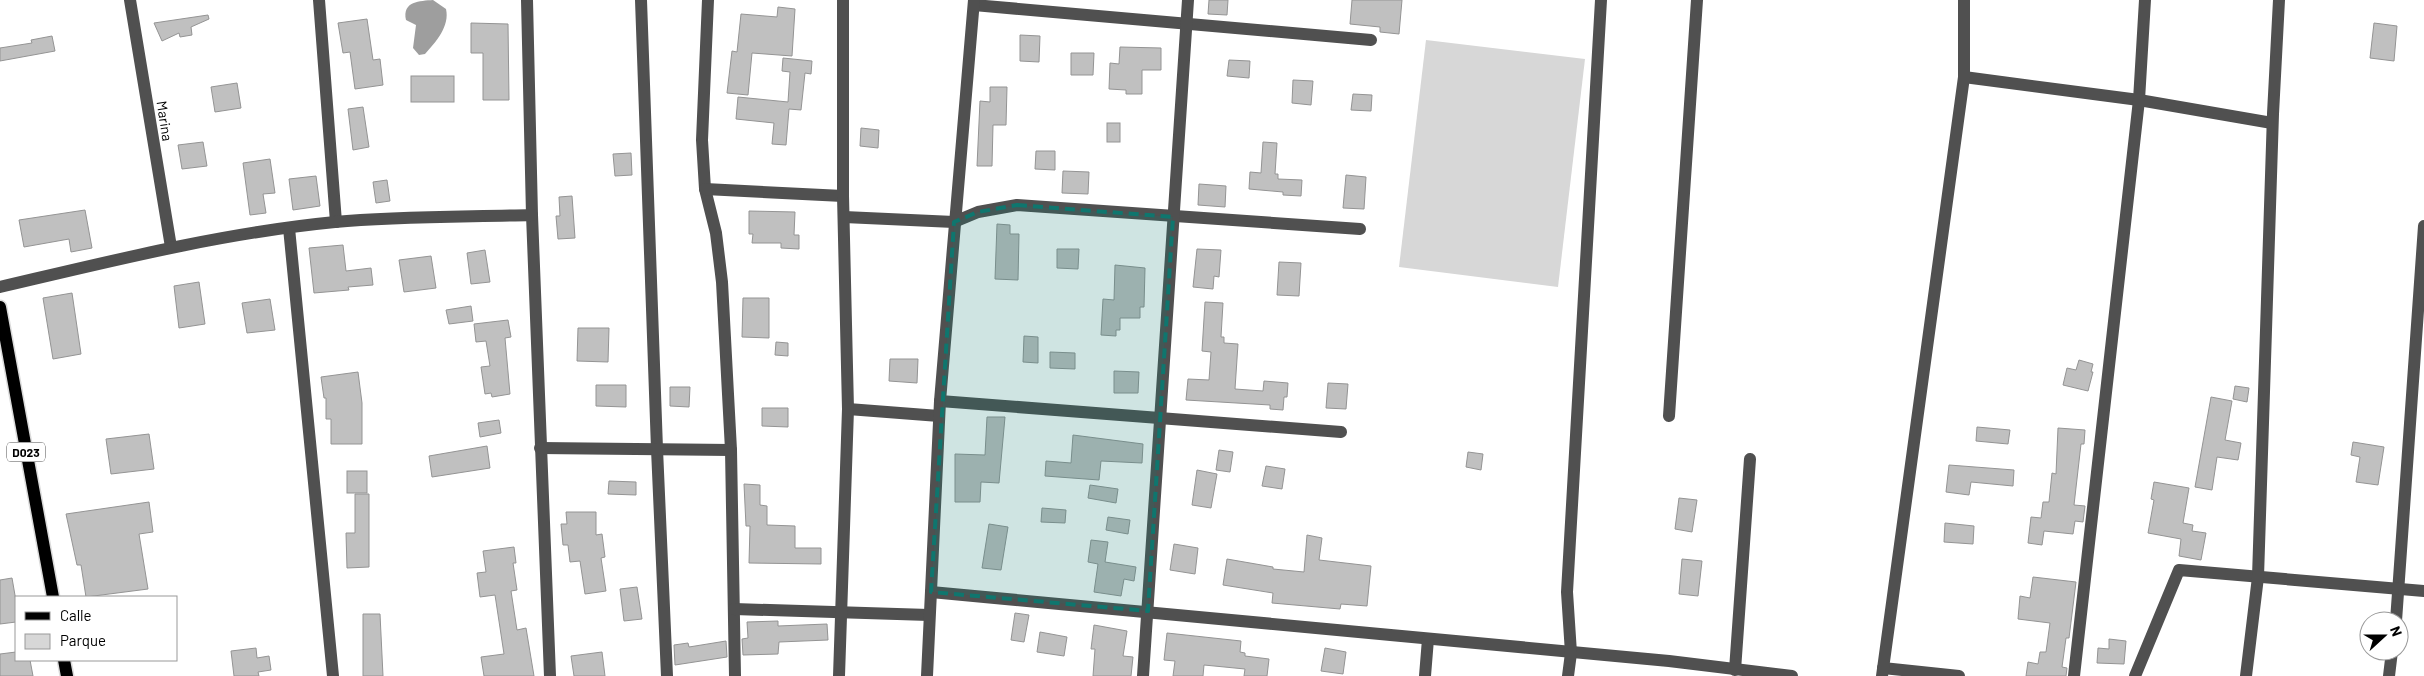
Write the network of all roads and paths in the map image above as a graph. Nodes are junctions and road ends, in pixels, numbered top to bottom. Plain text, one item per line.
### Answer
1 (130, 0) edge
2 (318, 0) edge
3 (527, 0) edge
4 (641, 0) edge
5 (708, 0) edge
6 (843, 0) edge
7 (1188, 0) edge
8 (1601, 0) edge
9 (1697, 0) edge
10 (1964, 0) edge
11 (2145, 0) edge
12 (2279, 0) edge
13 (974, 2) edge
14 (1186, 24) junction
15 (1371, 40) dead end
16 (1964, 77) junction
17 (2139, 100) junction
18 (2273, 118) junction
19 (705, 189) junction
20 (843, 196) junction
21 (532, 215) junction
22 (844, 217) junction
23 (1173, 217) junction
24 (336, 222) junction
25 (954, 222) junction
26 (2424, 226) edge
27 (289, 228) junction
28 (1360, 228) dead end
29 (171, 247) junction
30 (0, 286) edge
31 (0, 307) edge
32 (940, 401) junction
33 (848, 409) junction
34 (939, 416) junction
35 (1669, 416) dead end
36 (1160, 417) junction
37 (1341, 432) dead end
38 (540, 448) junction
39 (657, 449) junction
40 (731, 450) junction
41 (1750, 459) dead end
42 (2258, 577) junction
43 (2399, 589) junction
44 (2424, 591) edge
45 (931, 592) junction
46 (53, 596) edge
47 (734, 609) junction
48 (1148, 611) junction
49 (2397, 611) edge
50 (841, 612) junction
51 (929, 615) junction
52 (1428, 639) junction
53 (1571, 653) junction
54 (64, 661) edge
55 (2391, 661) edge
56 (1734, 670) junction
57 (1882, 672) edge
58 (67, 676) edge
59 (334, 676) edge
60 (550, 676) edge
61 (667, 676) edge
62 (735, 676) edge
63 (839, 676) edge
64 (926, 676) edge
65 (1144, 676) edge
66 (1425, 676) edge
67 (1568, 676) edge
68 (1792, 676) edge
69 (1959, 676) edge
70 (2074, 676) edge
71 (2135, 676) edge
72 (2246, 676) edge
73 (2389, 676) edge

1 - 29 street, Marina
2 - 24 street
3 - 21 street
4 - 39 street
5 - 19 street
6 - 20 street
7 - 14 street
8 - 53 street
9 - 35 street
10 - 16 street
11 - 17 street
12 - 18 street
13 - 14 street
13 - 25 street
14 - 15 street
14 - 23 street
16 - 17 street
16 - 57 street
17 - 18 street
17 - 70 street
18 - 42 street
19 - 20 street
19 - 40 street
20 - 22 street
21 - 24 street
21 - 38 street
22 - 25 street
22 - 33 street
23 - 25 street
23 - 28 street
23 - 36 street
24 - 27 street
25 - 32 street
26 - 43 street
27 - 29 street
27 - 59 street
29 - 30 street
31 - 46 main road, D023
32 - 34 street
32 - 36 street
33 - 34 street
33 - 50 street
34 - 45 street
36 - 37 street
36 - 48 street
38 - 39 street
38 - 60 street
39 - 40 street
39 - 61 street
40 - 47 street
41 - 56 street
42 - 43 street
42 - 71 street
42 - 72 street
43 - 44 street
43 - 49 street
45 - 48 street
45 - 51 street
47 - 50 street
47 - 62 street
48 - 52 street
48 - 65 street
50 - 51 street
50 - 63 street
51 - 64 street
52 - 53 street
52 - 66 street
53 - 56 street
53 - 67 street
54 - 58 main road
55 - 73 street
56 - 68 street
57 - 69 street

